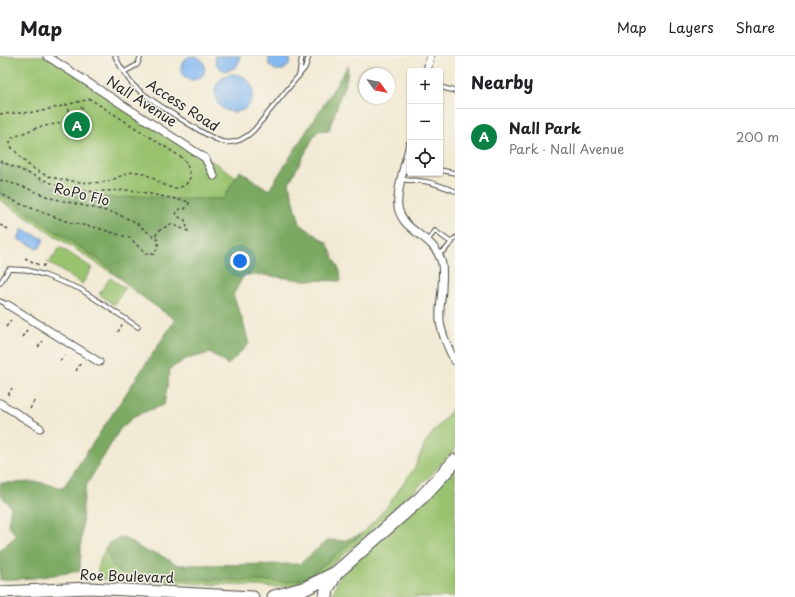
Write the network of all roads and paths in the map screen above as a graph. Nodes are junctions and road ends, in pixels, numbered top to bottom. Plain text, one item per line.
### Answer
1 (48, 56) edge
2 (115, 56) edge
3 (141, 56) edge
4 (302, 56) edge
5 (309, 56) edge
6 (430, 56) edge
7 (428, 68) edge
8 (124, 72) junction
9 (299, 77) junction
10 (443, 88) edge
11 (455, 91) edge
12 (68, 105) junction
13 (81, 107) dead end
14 (85, 112) dead end
15 (0, 114) edge
16 (0, 161) edge
17 (407, 165) edge
18 (443, 171) edge
19 (455, 173) edge
20 (214, 176) dead end
21 (402, 179) junction
22 (0, 180) edge
23 (455, 191) edge
24 (0, 193) edge
25 (0, 225) edge
26 (10, 230) dead end
27 (155, 237) junction
28 (455, 238) edge
29 (428, 240) junction
30 (452, 243) junction
31 (438, 254) junction
32 (25, 258) dead end
33 (46, 261) dead end
34 (39, 265) dead end
35 (43, 266) dead end
36 (0, 284) edge
37 (0, 300) edge
38 (8, 305) joint
39 (11, 320) dead end
40 (122, 325) dead end
41 (6, 327) dead end
42 (138, 327) dead end
43 (27, 330) dead end
44 (118, 332) dead end
45 (22, 337) dead end
46 (43, 340) dead end
47 (38, 347) dead end
48 (65, 354) dead end
49 (60, 361) dead end
50 (455, 361) edge
51 (99, 362) dead end
52 (80, 364) dead end
53 (76, 371) dead end
54 (12, 388) dead end
55 (8, 395) dead end
56 (34, 401) dead end
57 (0, 403) edge
58 (30, 409) dead end
59 (40, 428) dead end
60 (455, 461) edge
61 (336, 573) junction
62 (0, 592) edge
63 (253, 597) edge
64 (274, 597) edge
65 (326, 597) edge

1 - 20 street, Nall Avenue
2 - 8 lane, Access Road
3 - 8 lane
4 - 9 lane
5 - 9 lane, Access Road
6 - 7 street
8 - 9 lane, Access Road
10 - 11 lane
12 - 12 path
12 - 15 path
13 - 14 path
16 - 27 path
17 - 21 street
18 - 19 lane
21 - 23 lane
21 - 29 street
22 - 27 path, RoPo Flo
24 - 27 path
25 - 26 path
28 - 30 lane
29 - 30 lane
29 - 31 street
30 - 31 lane
31 - 50 street
32 - 34 path
33 - 35 path
36 - 42 lane
37 - 38 lane
38 - 51 street
39 - 41 path
40 - 44 path
43 - 45 path
46 - 47 path
48 - 49 path
52 - 53 path
54 - 55 path
56 - 58 path
57 - 59 street
60 - 61 highway
61 - 64 highway
61 - 65 highway
62 - 63 main road, Roe Boulevard

